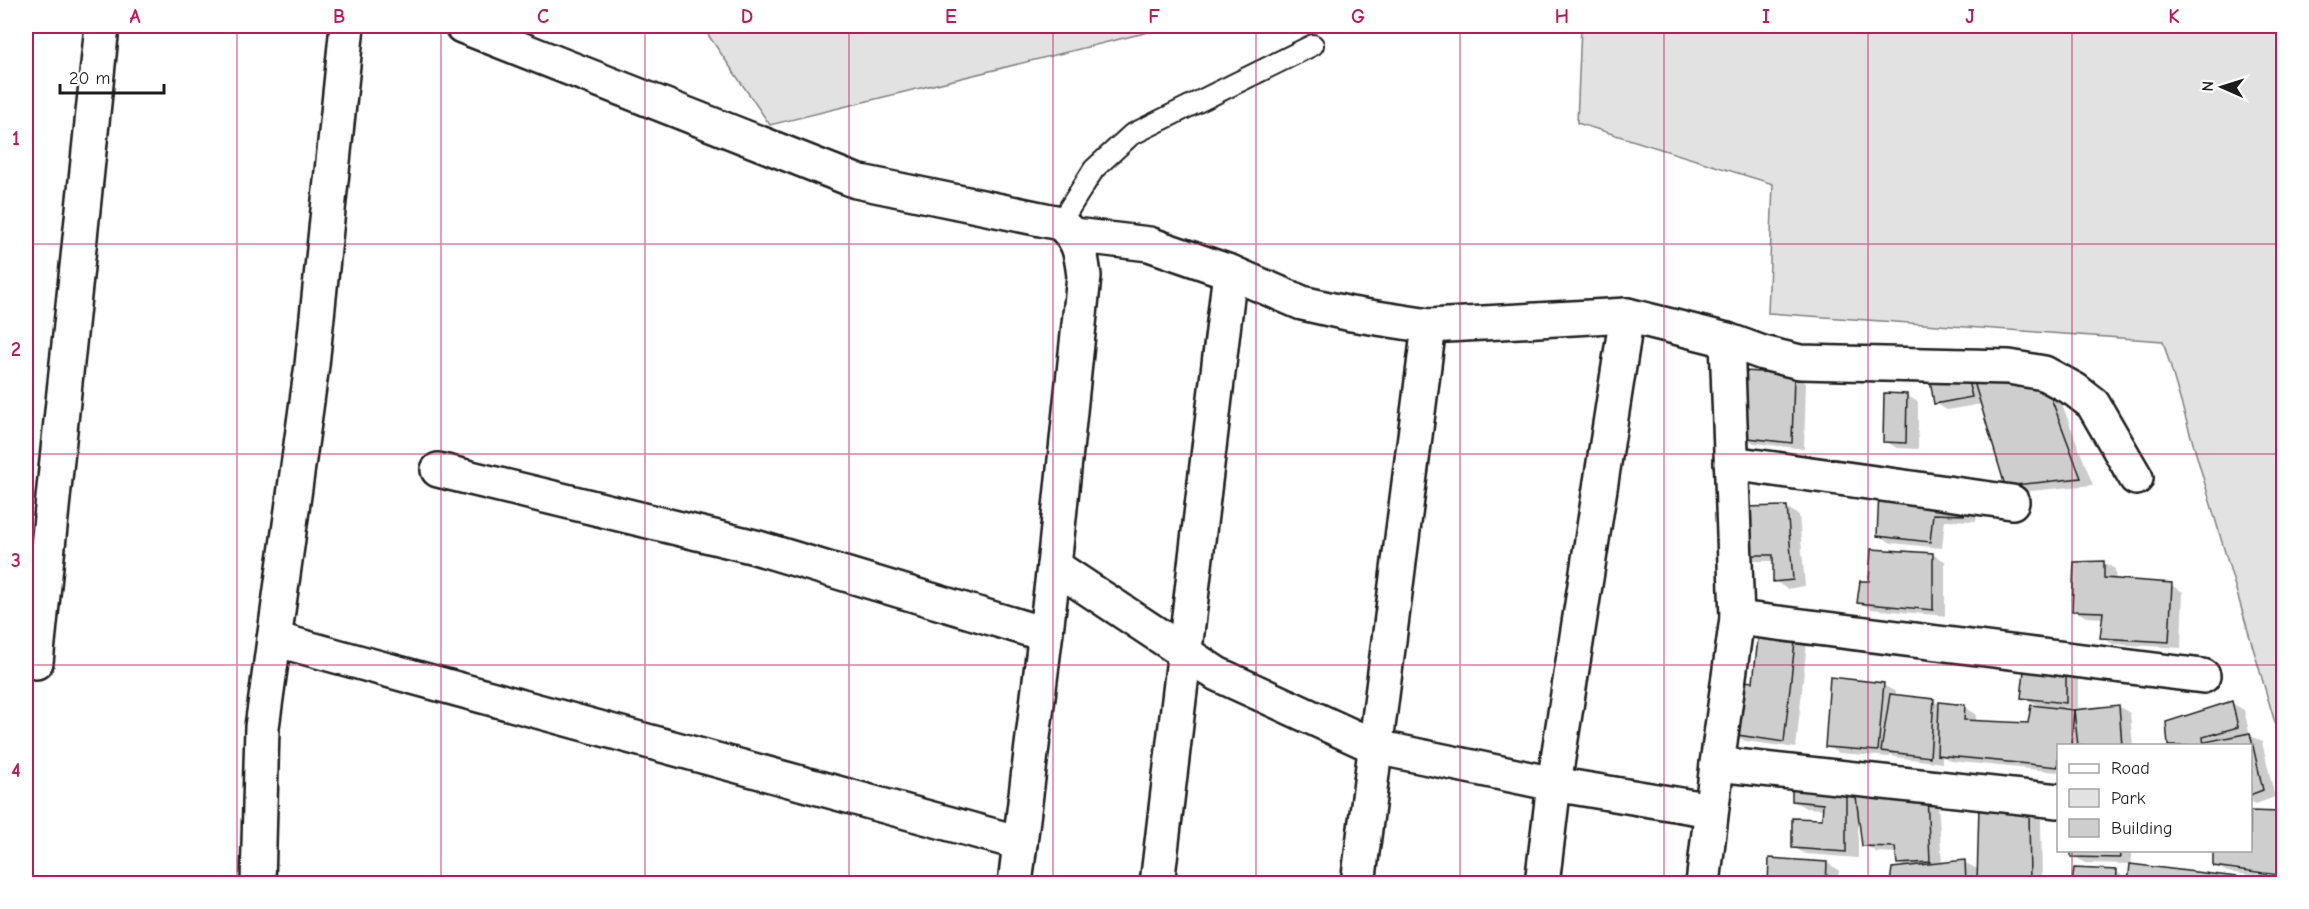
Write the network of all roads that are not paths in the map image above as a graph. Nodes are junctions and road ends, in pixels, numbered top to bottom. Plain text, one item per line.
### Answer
1 (102, 26) edge
2 (347, 26) edge
3 (462, 26) edge
4 (1313, 45) dead end
5 (1067, 229) junction
6 (1230, 272) junction
7 (1627, 315) junction
8 (1429, 326) junction
9 (1727, 340) junction
10 (1731, 463) junction
11 (438, 470) dead end
12 (2136, 478) dead end
13 (2012, 502) dead end
14 (1054, 566) junction
15 (1737, 618) junction
16 (1044, 634) junction
17 (274, 639) junction
18 (1184, 651) junction
19 (36, 662) dead end
20 (2203, 676) dead end
21 (1376, 747) junction
22 (1717, 764) junction
23 (1554, 784) junction
24 (2057, 801) edge
25 (1711, 810) junction
26 (1020, 843) junction
27 (258, 884) edge
28 (1015, 884) edge
29 (1157, 884) edge
30 (1358, 884) edge
31 (1542, 884) edge
32 (1703, 884) edge

1 - 19 street
2 - 17 street
3 - 5 street
4 - 5 lane
5 - 6 street
5 - 14 street
6 - 8 street
6 - 18 street
7 - 8 street
7 - 9 street
7 - 23 street
8 - 21 street
9 - 10 street
9 - 12 street
10 - 13 street
10 - 15 street
11 - 16 street
14 - 16 street
14 - 18 street
15 - 20 street
15 - 22 street
16 - 26 street
17 - 26 street
17 - 27 street
18 - 21 street
18 - 29 street
21 - 23 street
21 - 30 street
22 - 24 street
22 - 25 street
23 - 25 street
23 - 31 street
25 - 32 street
26 - 28 street

